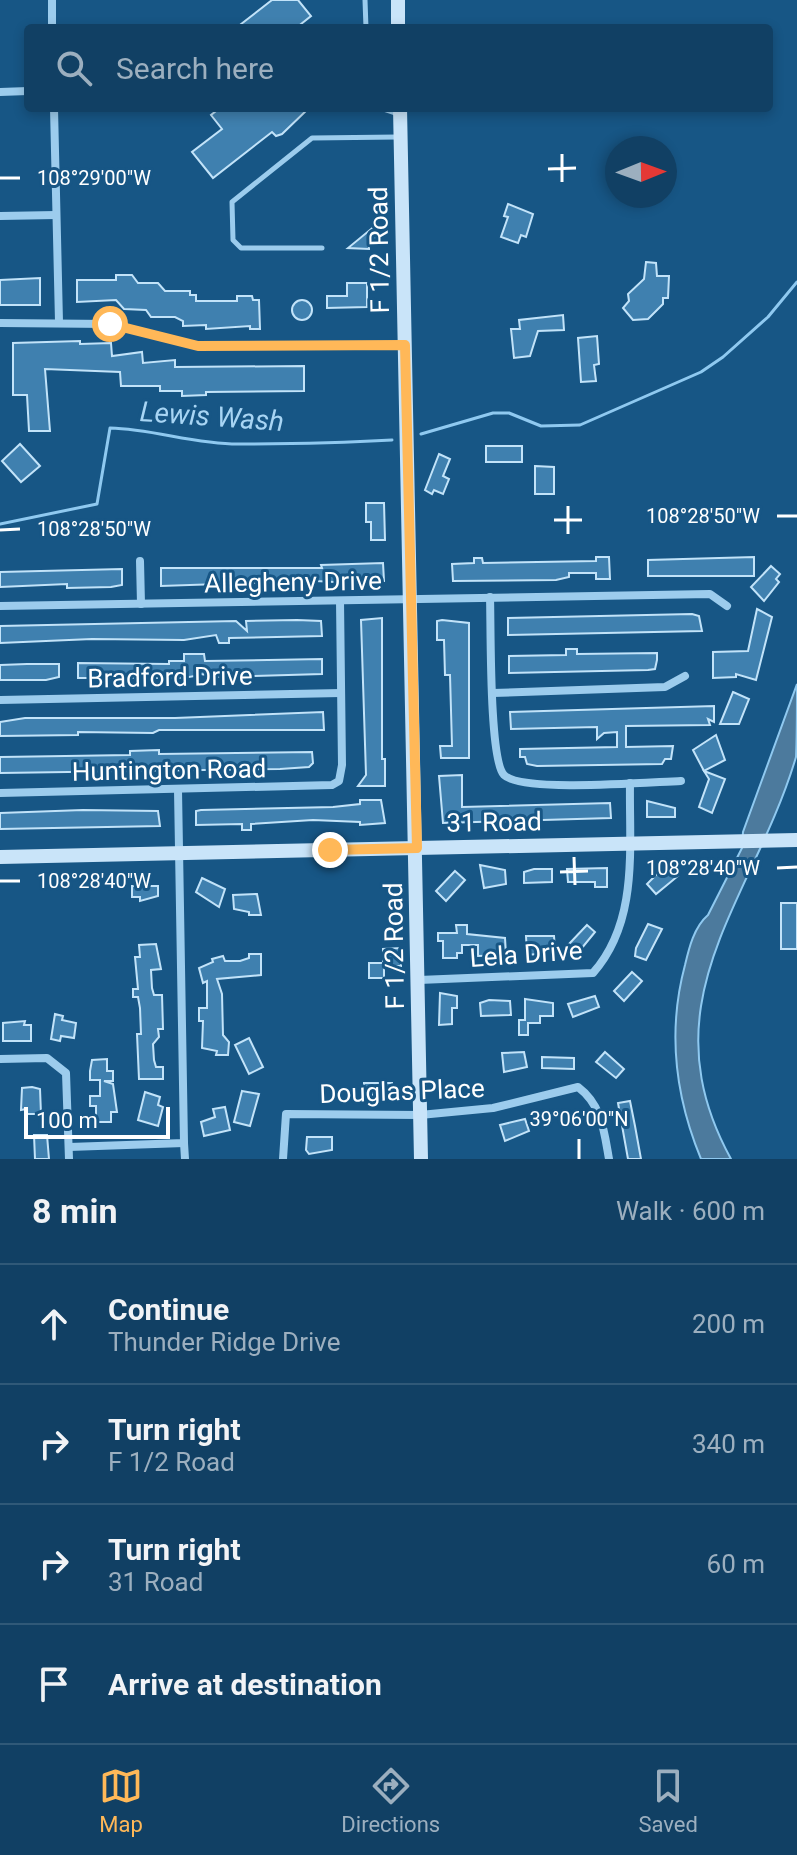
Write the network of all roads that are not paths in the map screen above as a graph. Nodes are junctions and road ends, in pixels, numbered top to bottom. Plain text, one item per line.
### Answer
1 (52, 0) edge
2 (365, 0) edge
3 (398, 0) edge
4 (52, 24) edge
5 (366, 24) edge
6 (398, 24) edge
7 (24, 91) edge
8 (0, 92) edge
9 (54, 112) edge
10 (400, 112) edge
11 (401, 137) junction
12 (56, 215) junction
13 (0, 216) edge
14 (322, 248) dead end
15 (59, 322) junction
16 (0, 323) edge
17 (405, 345) junction
18 (140, 561) dead end
19 (490, 597) junction
20 (410, 600) junction
21 (340, 601) junction
22 (141, 604) junction
23 (0, 606) edge
24 (727, 606) dead end
25 (685, 676) dead end
26 (341, 693) junction
27 (493, 693) junction
28 (0, 700) edge
29 (681, 781) dead end
30 (630, 783) junction
31 (178, 790) junction
32 (0, 793) edge
33 (797, 840) edge
34 (629, 843) junction
35 (417, 848) junction
36 (178, 854) junction
37 (0, 857) edge
38 (419, 980) junction
39 (0, 1059) edge
40 (420, 1115) junction
41 (184, 1143) junction
42 (69, 1147) junction
43 (69, 1159) edge
44 (185, 1159) edge
45 (283, 1159) edge
46 (421, 1159) edge
47 (609, 1159) edge

1 - 4 street
2 - 5 lane
3 - 6 street
7 - 8 street
9 - 12 street
10 - 11 street, F 1/2 Road
11 - 14 lane
11 - 17 street, F 1/2 Road
12 - 13 street
12 - 15 street
15 - 16 street
15 - 17 street
17 - 20 street, F 1/2 Road
18 - 22 street
19 - 20 street, Allegheny Drive
19 - 24 street, Allegheny Drive
19 - 27 street
20 - 21 street, Allegheny Drive
20 - 35 street, F 1/2 Road
21 - 22 street, Allegheny Drive
21 - 26 street
22 - 23 street, Allegheny Drive
25 - 27 street
26 - 28 street, Bradford Drive
26 - 31 street, Huntington Road
27 - 30 street
29 - 30 street
30 - 34 street, Lela Drive
31 - 32 street, Huntington Road
31 - 36 street
33 - 34 street, 31 Road
34 - 35 street, 31 Road
34 - 38 street, Lela Drive
35 - 36 street, 31 Road
35 - 38 street, F 1/2 Road
36 - 37 street, 31 Road
36 - 41 street
38 - 40 street, F 1/2 Road
39 - 42 street
40 - 45 street, Douglas Place
40 - 46 street, F 1/2 Road
40 - 47 street, Douglas Place
41 - 42 street
41 - 44 street
42 - 43 street

